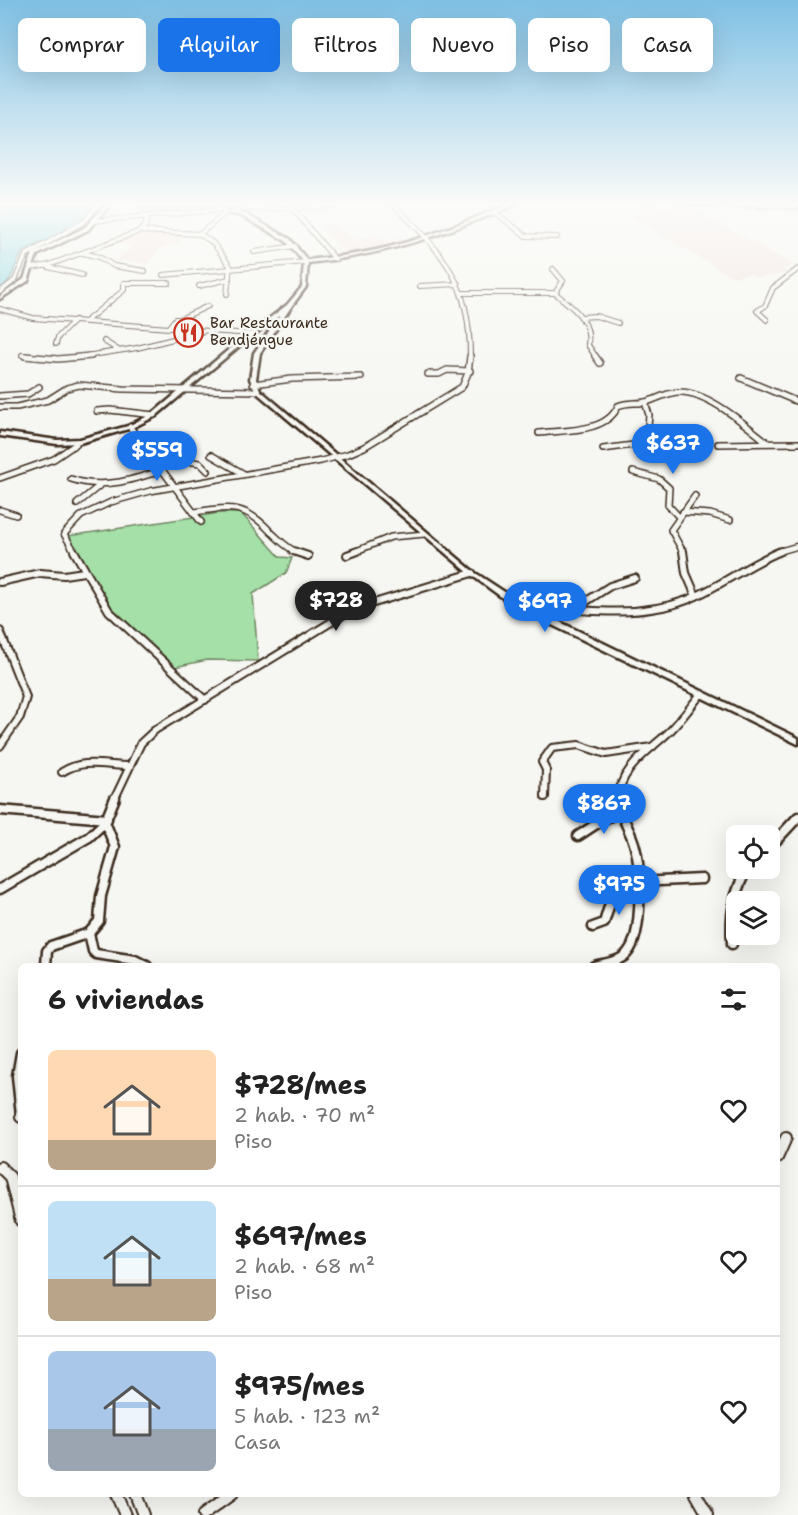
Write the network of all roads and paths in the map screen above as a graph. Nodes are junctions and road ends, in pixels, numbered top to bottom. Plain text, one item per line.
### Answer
1 (18, 274) edge
2 (29, 274) edge
3 (77, 274) edge
4 (178, 274) edge
5 (230, 274) edge
6 (305, 274) edge
7 (453, 274) edge
8 (556, 274) edge
9 (792, 274) edge
10 (82, 275) dead end
11 (163, 275) dead end
12 (229, 279) junction
13 (169, 283) dead end
14 (458, 284) junction
15 (199, 286) dead end
16 (420, 286) dead end
17 (0, 292) edge
18 (462, 293) junction
19 (555, 293) junction
20 (227, 294) dead end
21 (0, 298) edge
22 (208, 306) dead end
23 (288, 306) junction
24 (0, 309) edge
25 (581, 317) junction
26 (75, 320) junction
27 (767, 320) dead end
28 (86, 321) junction
29 (618, 323) dead end
30 (169, 327) junction
31 (206, 330) junction
32 (254, 332) junction
33 (271, 332) junction
34 (104, 340) dead end
35 (56, 344) dead end
36 (118, 350) junction
37 (22, 355) dead end
38 (42, 359) junction
39 (600, 363) dead end
40 (41, 368) dead end
41 (470, 371) junction
42 (428, 374) dead end
43 (362, 377) dead end
44 (741, 378) dead end
45 (253, 384) junction
46 (39, 387) dead end
47 (184, 391) junction
48 (258, 391) junction
49 (0, 396) edge
50 (645, 402) junction
51 (798, 402) edge
52 (0, 407) edge
53 (97, 411) dead end
54 (154, 415) junction
55 (130, 427) junction
56 (539, 433) dead end
57 (0, 437) edge
58 (46, 440) junction
59 (767, 442) junction
60 (798, 443) edge
61 (76, 444) dead end
62 (718, 444) dead end
63 (174, 446) dead end
64 (50, 449) dead end
65 (603, 449) dead end
66 (211, 455) dead end
67 (172, 457) junction
68 (335, 457) junction
69 (155, 460) junction
70 (162, 470) junction
71 (208, 471) dead end
72 (633, 472) dead end
73 (244, 474) junction
74 (0, 478) edge
75 (71, 479) dead end
76 (99, 486) junction
77 (174, 486) junction
78 (695, 496) dead end
79 (77, 504) dead end
80 (0, 510) edge
81 (194, 512) junction
82 (16, 515) dead end
83 (681, 515) junction
84 (730, 519) dead end
85 (201, 522) dead end
86 (425, 534) junction
87 (798, 546) edge
88 (347, 555) dead end
89 (308, 556) dead end
90 (84, 572) junction
91 (472, 573) junction
92 (636, 578) dead end
93 (0, 582) edge
94 (696, 596) junction
95 (518, 605) junction
96 (576, 608) junction
97 (0, 631) edge
98 (701, 694) junction
99 (205, 700) junction
100 (798, 741) edge
101 (0, 746) edge
102 (652, 747) junction
103 (129, 766) junction
104 (62, 772) dead end
105 (545, 797) dead end
106 (0, 810) edge
107 (620, 812) junction
108 (798, 817) edge
109 (106, 821) junction
110 (578, 836) dead end
111 (780, 836) edge
112 (702, 879) dead end
113 (638, 882) junction
114 (0, 889) edge
115 (593, 927) dead end
116 (89, 933) junction
117 (46, 963) edge
118 (141, 963) edge
119 (605, 963) edge
120 (18, 1072) edge
121 (18, 1097) edge
122 (786, 1138) dead end
123 (780, 1151) edge
124 (0, 1167) edge
125 (18, 1209) edge
126 (117, 1497) edge
127 (136, 1497) edge
128 (228, 1497) edge
129 (698, 1497) edge
130 (125, 1515) edge
131 (143, 1515) edge
132 (202, 1515) edge
133 (708, 1515) edge

1 - 17 street
2 - 21 main road
3 - 10 street
4 - 11 street
5 - 12 street
6 - 23 main road
7 - 14 street
8 - 19 street
9 - 27 street
12 - 15 street
12 - 20 street
13 - 28 street
14 - 16 street
14 - 18 street
18 - 19 street
18 - 41 street
19 - 25 street
22 - 30 street
23 - 32 main road
23 - 33 main road
24 - 26 street
25 - 29 street
25 - 39 street
26 - 28 street
26 - 35 street
28 - 30 street
30 - 31 street
31 - 32 street
31 - 36 street
32 - 33 main road
32 - 47 main road
33 - 45 main road
34 - 36 street
36 - 38 street
37 - 38 street
38 - 40 street
41 - 42 street
41 - 68 street
43 - 45 street
44 - 51 street
45 - 48 main road
46 - 49 street
47 - 48 street
47 - 52 street
47 - 54 main road
48 - 68 main road
50 - 56 street
50 - 59 street
50 - 65 street
53 - 54 street
54 - 55 main road
55 - 58 main road
55 - 69 street
57 - 58 main road
58 - 64 main road
59 - 60 street
59 - 62 street
61 - 74 street
63 - 67 street
66 - 73 street
67 - 69 street
67 - 71 street
68 - 73 street
68 - 86 main road
69 - 70 street
70 - 76 street
70 - 77 street
72 - 83 street
73 - 77 street
75 - 76 street
76 - 79 street
77 - 81 street
77 - 90 street
78 - 83 street
80 - 82 street
81 - 85 street
81 - 89 street
83 - 84 street
83 - 94 street
86 - 88 street
86 - 91 main road
87 - 94 street
90 - 93 street
90 - 99 street
91 - 95 main road
91 - 99 street
92 - 96 street
94 - 96 street
95 - 96 street
95 - 98 main road
97 - 101 street
98 - 100 main road
98 - 102 street
99 - 103 street
102 - 105 street
102 - 107 street
103 - 104 street
103 - 109 street
106 - 109 street
107 - 110 street
107 - 113 street
108 - 111 street
109 - 114 street
109 - 116 street
112 - 113 street
113 - 115 street
113 - 119 street
116 - 117 street
116 - 118 street
120 - 121 street
122 - 123 street
124 - 125 street
126 - 130 street
127 - 131 street
128 - 132 street
129 - 133 street

